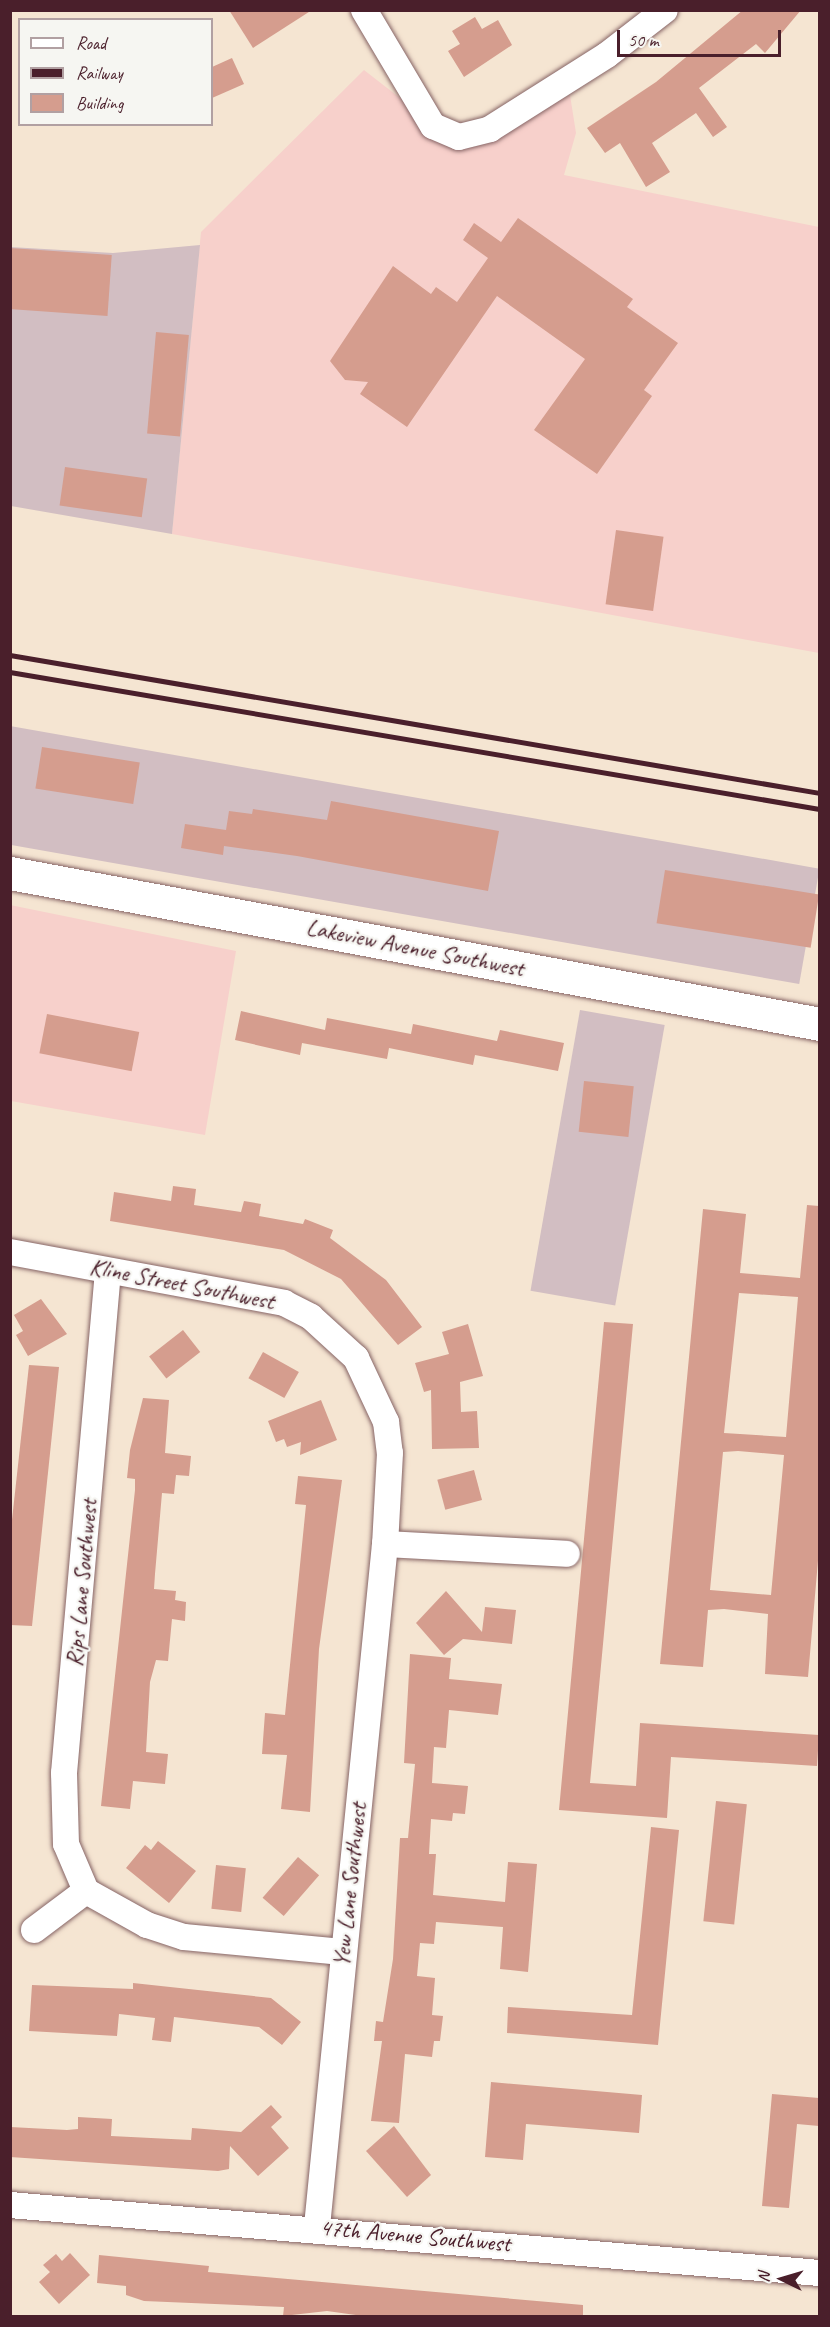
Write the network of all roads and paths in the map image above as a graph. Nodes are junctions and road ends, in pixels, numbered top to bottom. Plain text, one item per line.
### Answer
1 (364, 10) edge
2 (665, 10) edge
3 (10, 873) edge
4 (819, 1024) edge
5 (10, 1252) edge
6 (108, 1271) junction
7 (386, 1544) junction
8 (567, 1554) dead end
9 (86, 1891) junction
10 (34, 1930) dead end
11 (342, 1952) junction
12 (10, 2205) edge
13 (317, 2227) junction
14 (819, 2273) edge

1 - 2 street
3 - 4 street, Lakeview Avenue Southwest
5 - 6 street, Kline Street Southwest
6 - 7 street, Kline Street Southwest
6 - 9 street, Rips Lane Southwest
7 - 8 street
7 - 11 street, Yew Lane Southwest
9 - 10 street
9 - 11 street
11 - 13 street, Yew Lane Southwest
12 - 13 street, 47th Avenue Southwest
13 - 14 street, 47th Avenue Southwest

